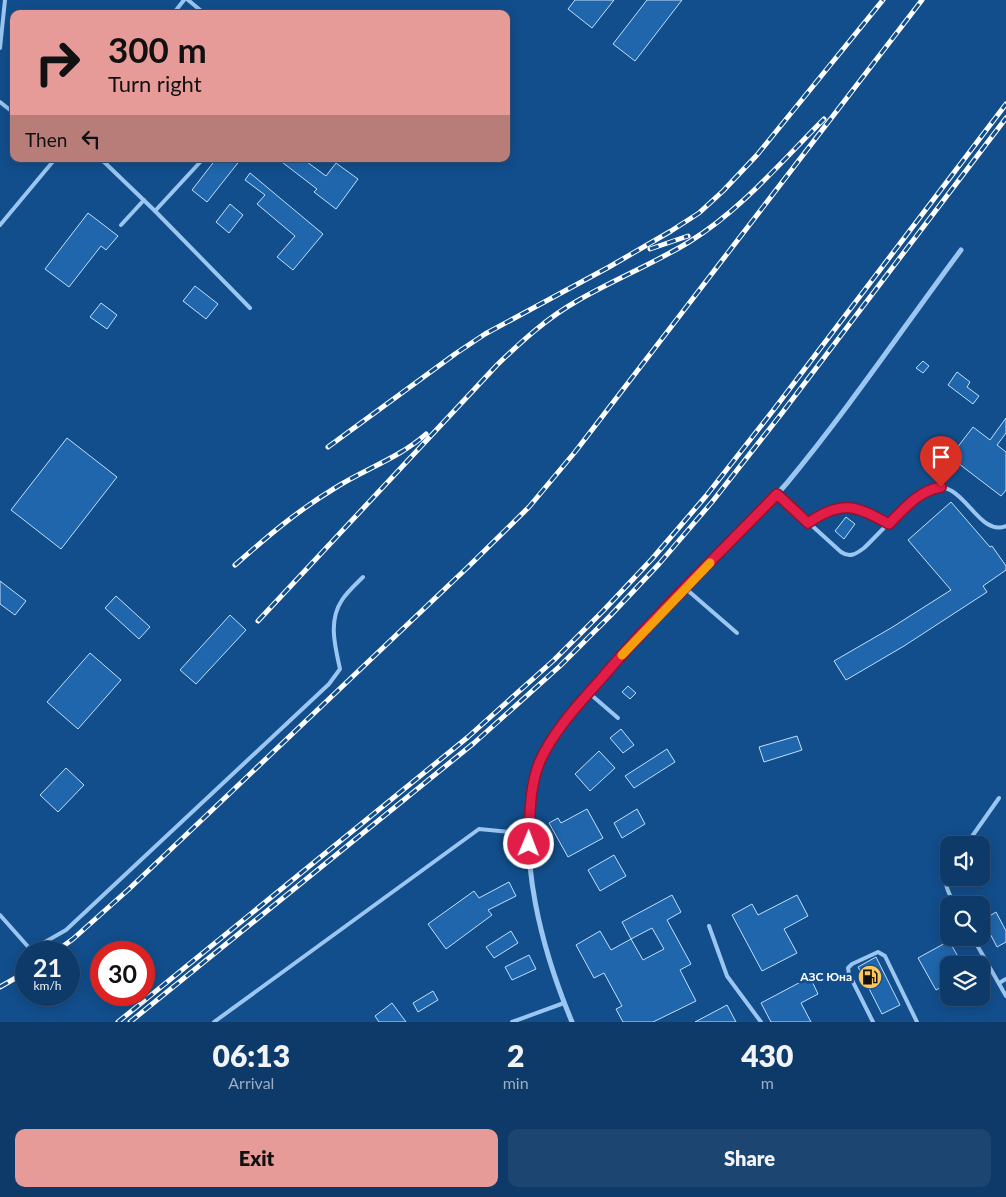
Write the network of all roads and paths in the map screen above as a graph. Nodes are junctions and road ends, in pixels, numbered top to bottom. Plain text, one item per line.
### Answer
1 (5, 0) edge
2 (184, 0) edge
3 (188, 0) edge
4 (176, 10) edge
5 (201, 10) edge
6 (0, 48) edge
7 (0, 102) edge
8 (10, 110) edge
9 (52, 162) edge
10 (104, 162) edge
11 (200, 162) edge
12 (144, 200) junction
13 (155, 211) junction
14 (0, 225) edge
15 (121, 225) dead end
16 (961, 250) dead end
17 (250, 308) dead end
18 (777, 494) junction
19 (808, 523) junction
20 (889, 524) junction
21 (1006, 526) edge
22 (363, 577) dead end
23 (685, 588) junction
24 (738, 633) dead end
25 (589, 693) junction
26 (618, 718) dead end
27 (999, 798) dead end
28 (530, 834) junction
29 (972, 836) edge
30 (0, 915) edge
31 (709, 926) dead end
32 (978, 946) edge
33 (1006, 979) edge
34 (999, 983) junction
35 (1006, 996) edge
36 (564, 1003) junction
37 (214, 1022) edge
38 (512, 1022) edge
39 (572, 1022) edge
40 (761, 1022) edge
41 (873, 1022) edge
42 (917, 1022) edge

1 - 6 lane
2 - 4 lane
3 - 5 lane
7 - 8 lane
9 - 14 lane
10 - 12 lane
11 - 13 lane
12 - 13 lane
12 - 15 lane
13 - 17 lane
16 - 18 street
18 - 19 lane
18 - 23 street
19 - 20 lane
19 - 20 lane
20 - 21 lane
22 - 30 lane
23 - 24 lane
23 - 25 street
25 - 26 lane
25 - 28 street
27 - 29 lane
28 - 36 street
28 - 37 lane
31 - 40 lane
32 - 34 lane
33 - 34 lane
34 - 35 lane
36 - 38 lane
36 - 39 street
41 - 42 lane

